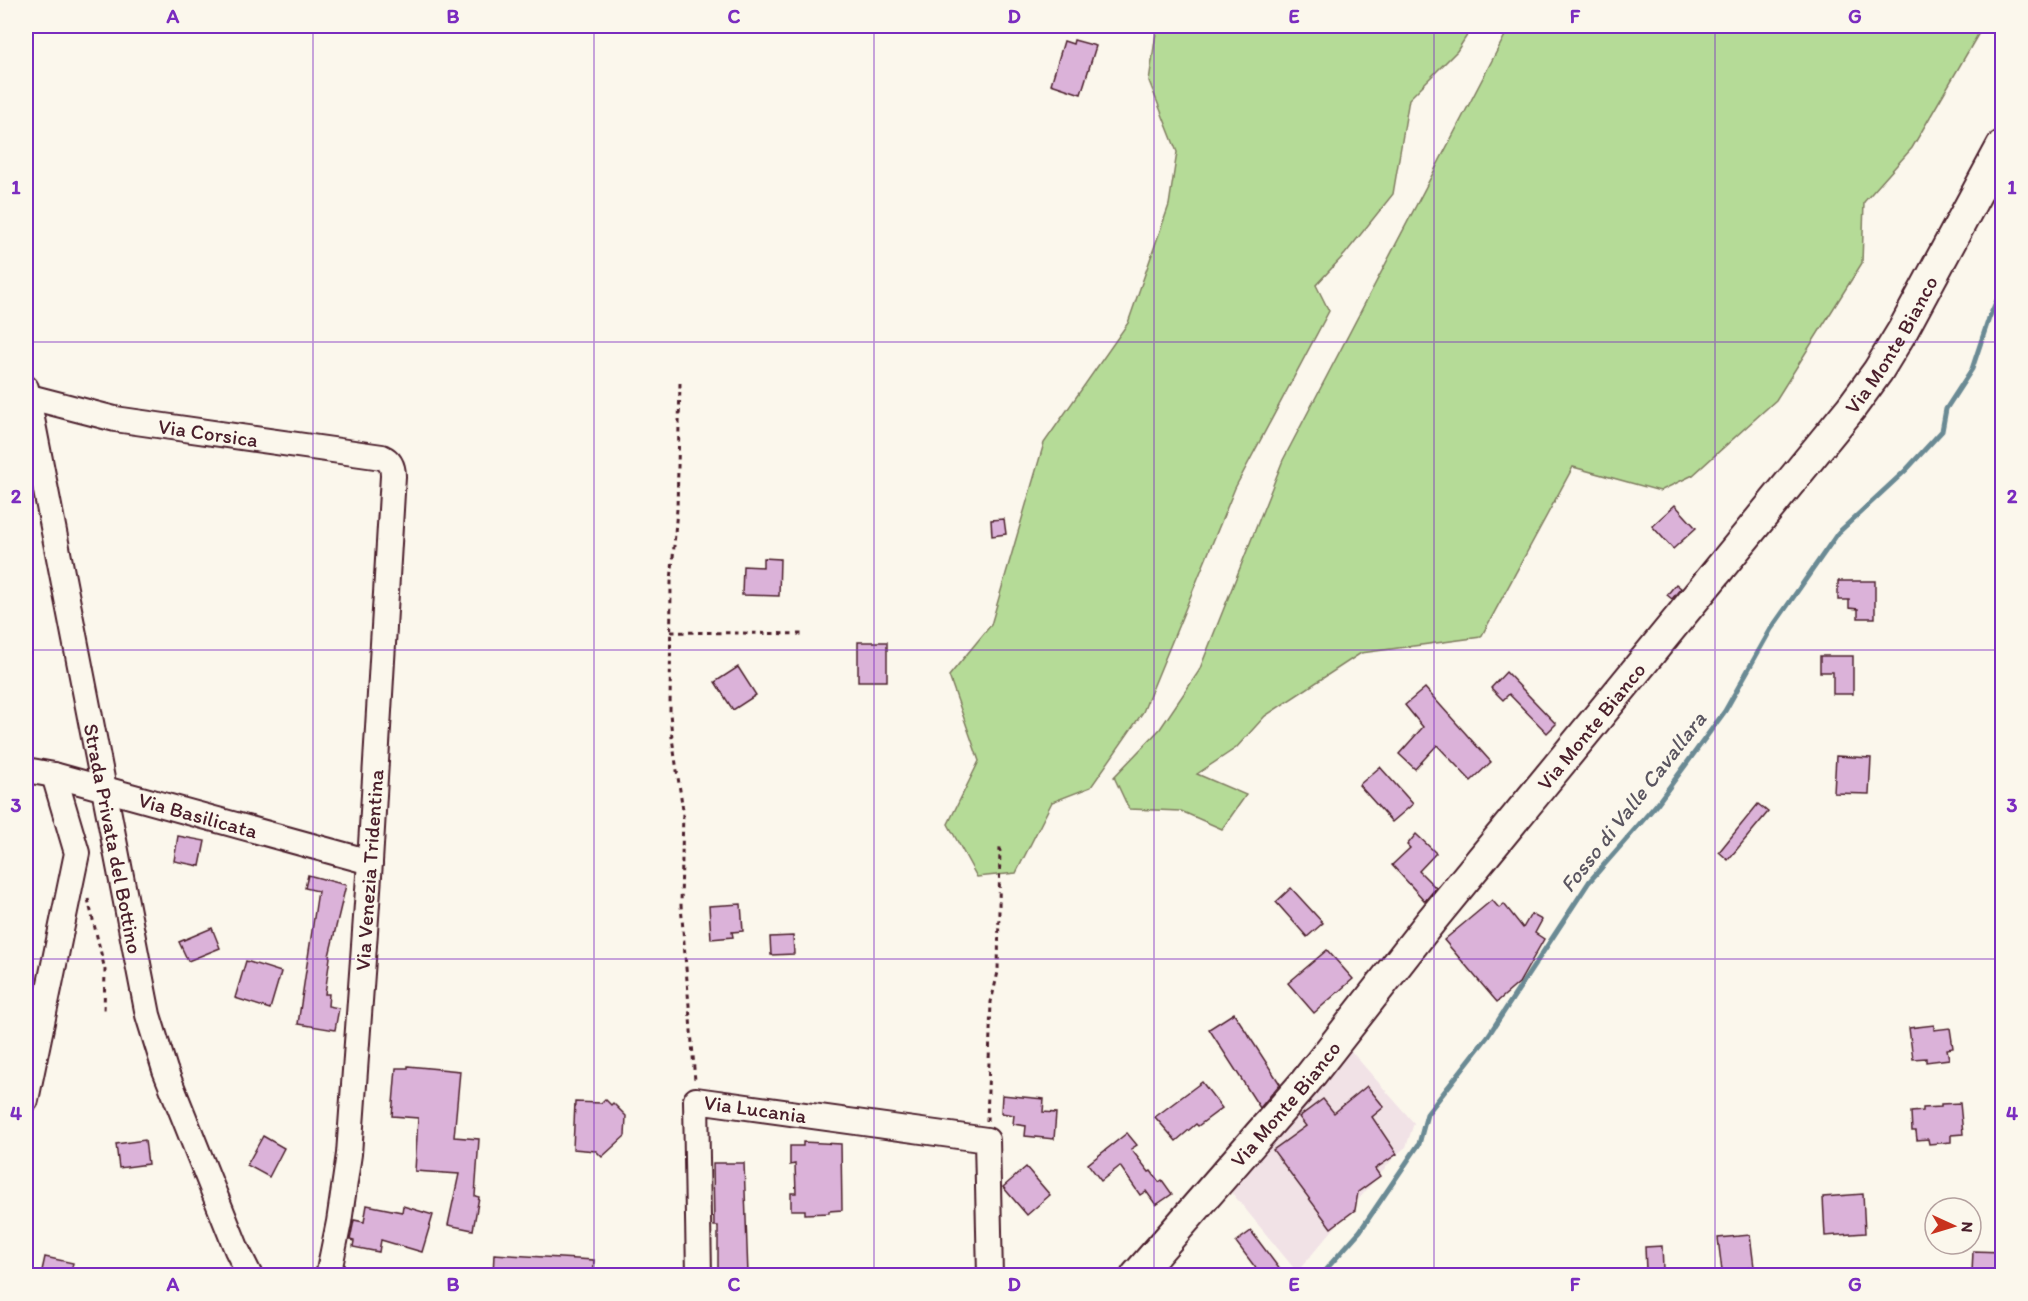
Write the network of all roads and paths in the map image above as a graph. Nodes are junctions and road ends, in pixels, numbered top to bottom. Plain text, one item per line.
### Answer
1 (2002, 146) edge
2 (680, 383) dead end
3 (26, 394) edge
4 (390, 462) joint
5 (671, 632) junction
6 (805, 634) dead end
7 (26, 770) edge
8 (54, 775) junction
9 (105, 789) junction
10 (1000, 844) dead end
11 (370, 862) junction
12 (88, 897) dead end
13 (104, 1013) dead end
14 (26, 1100) edge
15 (696, 1100) junction
16 (987, 1140) junction
17 (250, 1275) edge
18 (328, 1275) edge
19 (699, 1275) edge
20 (990, 1275) edge
21 (1137, 1275) edge

1 - 21 main road, Via Monte Bianco
2 - 5 path
3 - 4 street, Via Corsica
3 - 9 street, Strada Privata del Bottino
4 - 11 street, Via Venezia Tridentina
5 - 6 path
5 - 15 path
7 - 8 street, Via Basilicata
8 - 9 street, Via Basilicata
8 - 14 street
9 - 11 street, Via Basilicata
9 - 17 street, Strada Privata del Bottino
10 - 16 path
11 - 18 street, Via Venezia Tridentina
12 - 13 path
15 - 16 street, Via Lucania
15 - 19 street, Via Lucania
16 - 20 street

